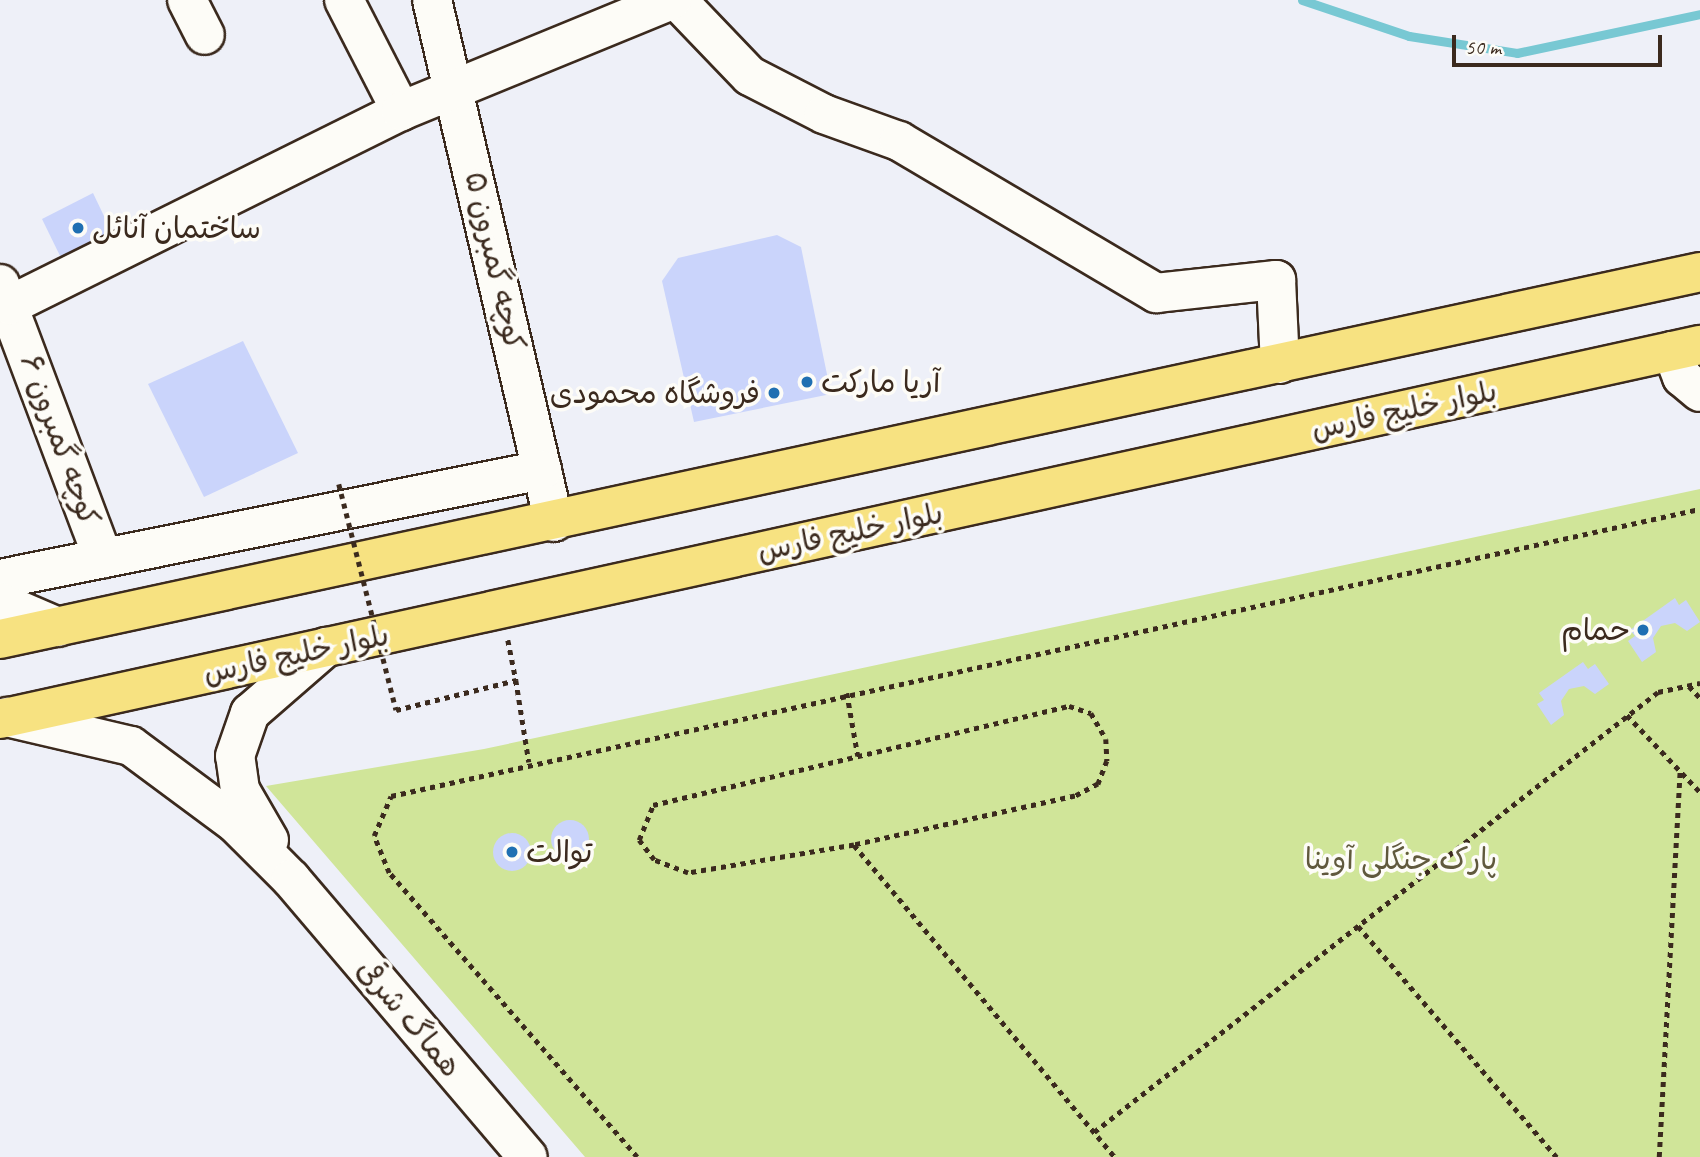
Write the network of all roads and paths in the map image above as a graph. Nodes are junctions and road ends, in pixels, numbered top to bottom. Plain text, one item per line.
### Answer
1 (187, 0) edge
2 (344, 0) edge
3 (432, 0) edge
4 (674, 0) edge
5 (205, 35) dead end
6 (457, 92) junction
7 (401, 111) junction
8 (1700, 272) edge
9 (5, 294) edge
10 (1686, 348) edge
11 (1280, 364) junction
12 (1700, 392) edge
13 (542, 470) junction
14 (340, 484) dead end
15 (1700, 509) edge
16 (554, 522) junction
17 (103, 558) junction
18 (0, 579) edge
19 (0, 602) edge
20 (501, 609) junction
21 (58, 627) junction
22 (0, 639) edge
23 (326, 648) junction
24 (516, 680) junction
25 (1700, 683) edge
26 (1689, 685) junction
27 (847, 693) junction
28 (1700, 698) edge
29 (1627, 715) junction
30 (3, 718) edge
31 (858, 756) junction
32 (529, 762) junction
33 (1680, 771) junction
34 (1700, 792) edge
35 (854, 845) junction
36 (291, 878) junction
37 (1358, 926) junction
38 (1094, 1132) junction
39 (528, 1157) edge
40 (637, 1157) edge
41 (1115, 1157) edge
42 (1557, 1157) edge
43 (1659, 1157) edge

1 - 5 street
2 - 7 street
3 - 6 street, کوچه گمبرون ۵
4 - 6 street
4 - 11 street
6 - 7 street
6 - 13 street, کوچه گمبرون ۵
7 - 9 street
8 - 11 main road
9 - 17 street, کوچه گمبرون ۶
10 - 12 street
10 - 20 main road, بلوار خلیج فارس
11 - 16 main road
13 - 16 street, کوچه گمبرون ۵
13 - 17 street
14 - 24 path, bridge
15 - 27 path
16 - 21 main road
17 - 18 street
19 - 21 street
20 - 23 main road, بلوار خلیج فارس
20 - 24 path
21 - 22 main road
23 - 30 main road, بلوار خلیج فارس
23 - 36 street, هماگ شرقی
24 - 32 path
25 - 26 path
26 - 28 path
26 - 29 path
27 - 31 path
27 - 32 path
29 - 33 path
29 - 37 path
30 - 36 street, هماگ شرقی
31 - 35 path
31 - 35 path
32 - 40 path
33 - 34 path
33 - 43 path
35 - 38 path
36 - 39 street, هماگ شرقی
37 - 38 path
37 - 42 path
38 - 41 path

